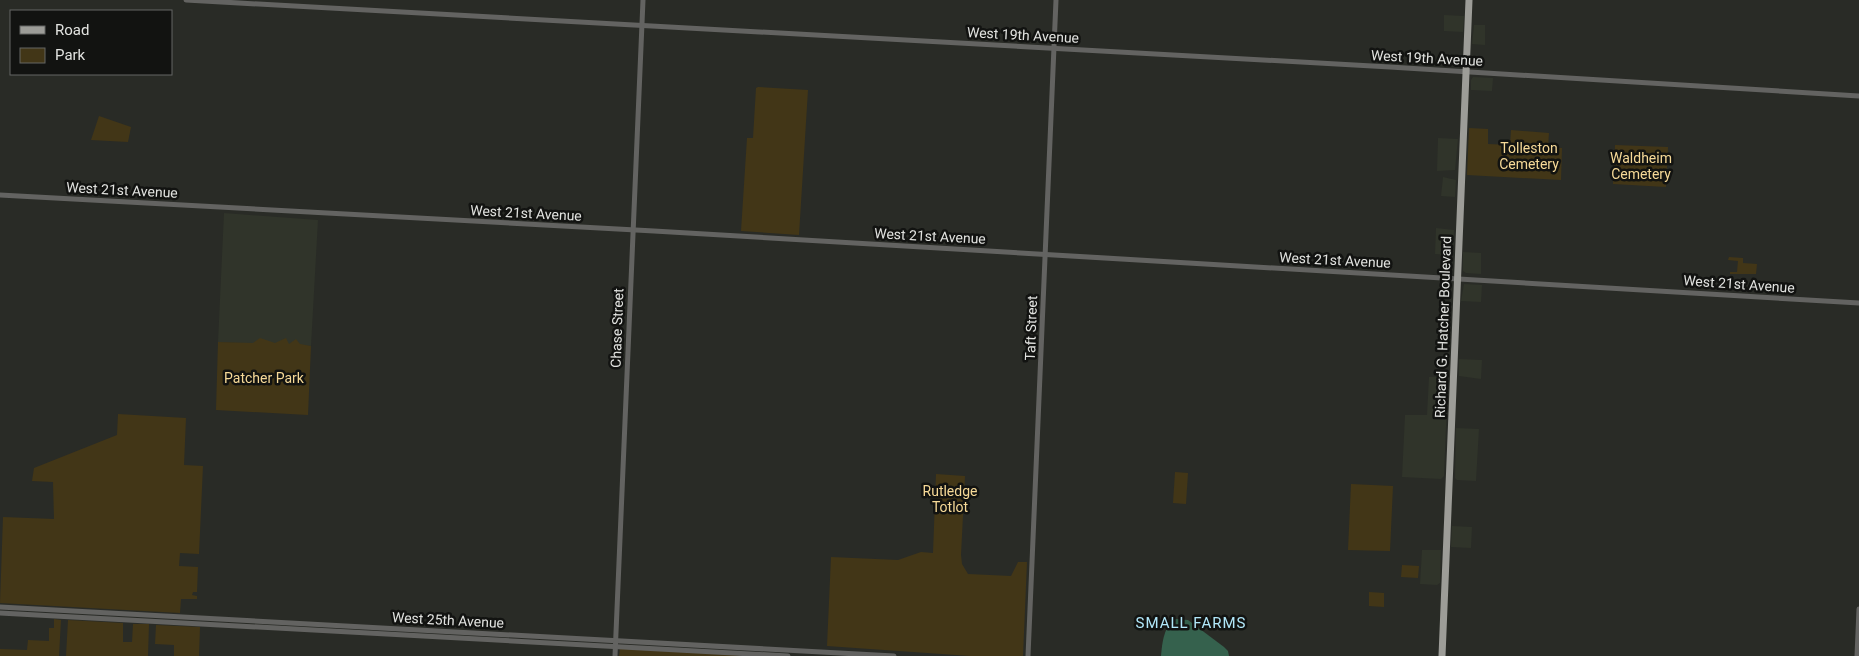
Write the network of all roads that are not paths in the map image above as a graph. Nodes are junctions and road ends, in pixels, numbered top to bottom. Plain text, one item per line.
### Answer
1 (186, 0) edge
2 (643, 0) edge
3 (1056, 0) edge
4 (1469, 0) edge
5 (642, 24) junction
6 (1054, 48) junction
7 (1467, 71) junction
8 (1859, 96) edge
9 (0, 195) edge
10 (633, 230) junction
11 (1045, 255) junction
12 (1457, 278) junction
13 (1859, 303) edge
14 (0, 607) edge
15 (1859, 609) edge
16 (0, 613) edge
17 (615, 643) junction
18 (615, 656) edge
19 (788, 656) edge
20 (894, 656) edge
21 (1028, 656) edge
22 (1442, 656) edge
23 (1857, 656) edge

1 - 5 street, West 19th Avenue
2 - 5 street, Chase Street
3 - 6 street, Taft Street
4 - 7 main road, Richard G. Hatcher Boulevard
5 - 6 street, West 19th Avenue
5 - 10 street, Chase Street
6 - 7 street, West 19th Avenue
6 - 11 street, Taft Street
7 - 8 street, West 19th Avenue
7 - 12 main road, Richard G. Hatcher Boulevard
9 - 10 street, West 21st Avenue
10 - 11 street, West 21st Avenue
10 - 17 street, Chase Street
11 - 12 street, West 21st Avenue
11 - 21 street, Taft Street
12 - 13 street, West 21st Avenue
12 - 22 main road, Richard G. Hatcher Boulevard
14 - 17 street, West 25th Avenue
15 - 23 street
16 - 17 street, West 25th Avenue
17 - 18 street, Chase Street
17 - 19 street, West 25th Avenue
17 - 20 street, West 25th Avenue

